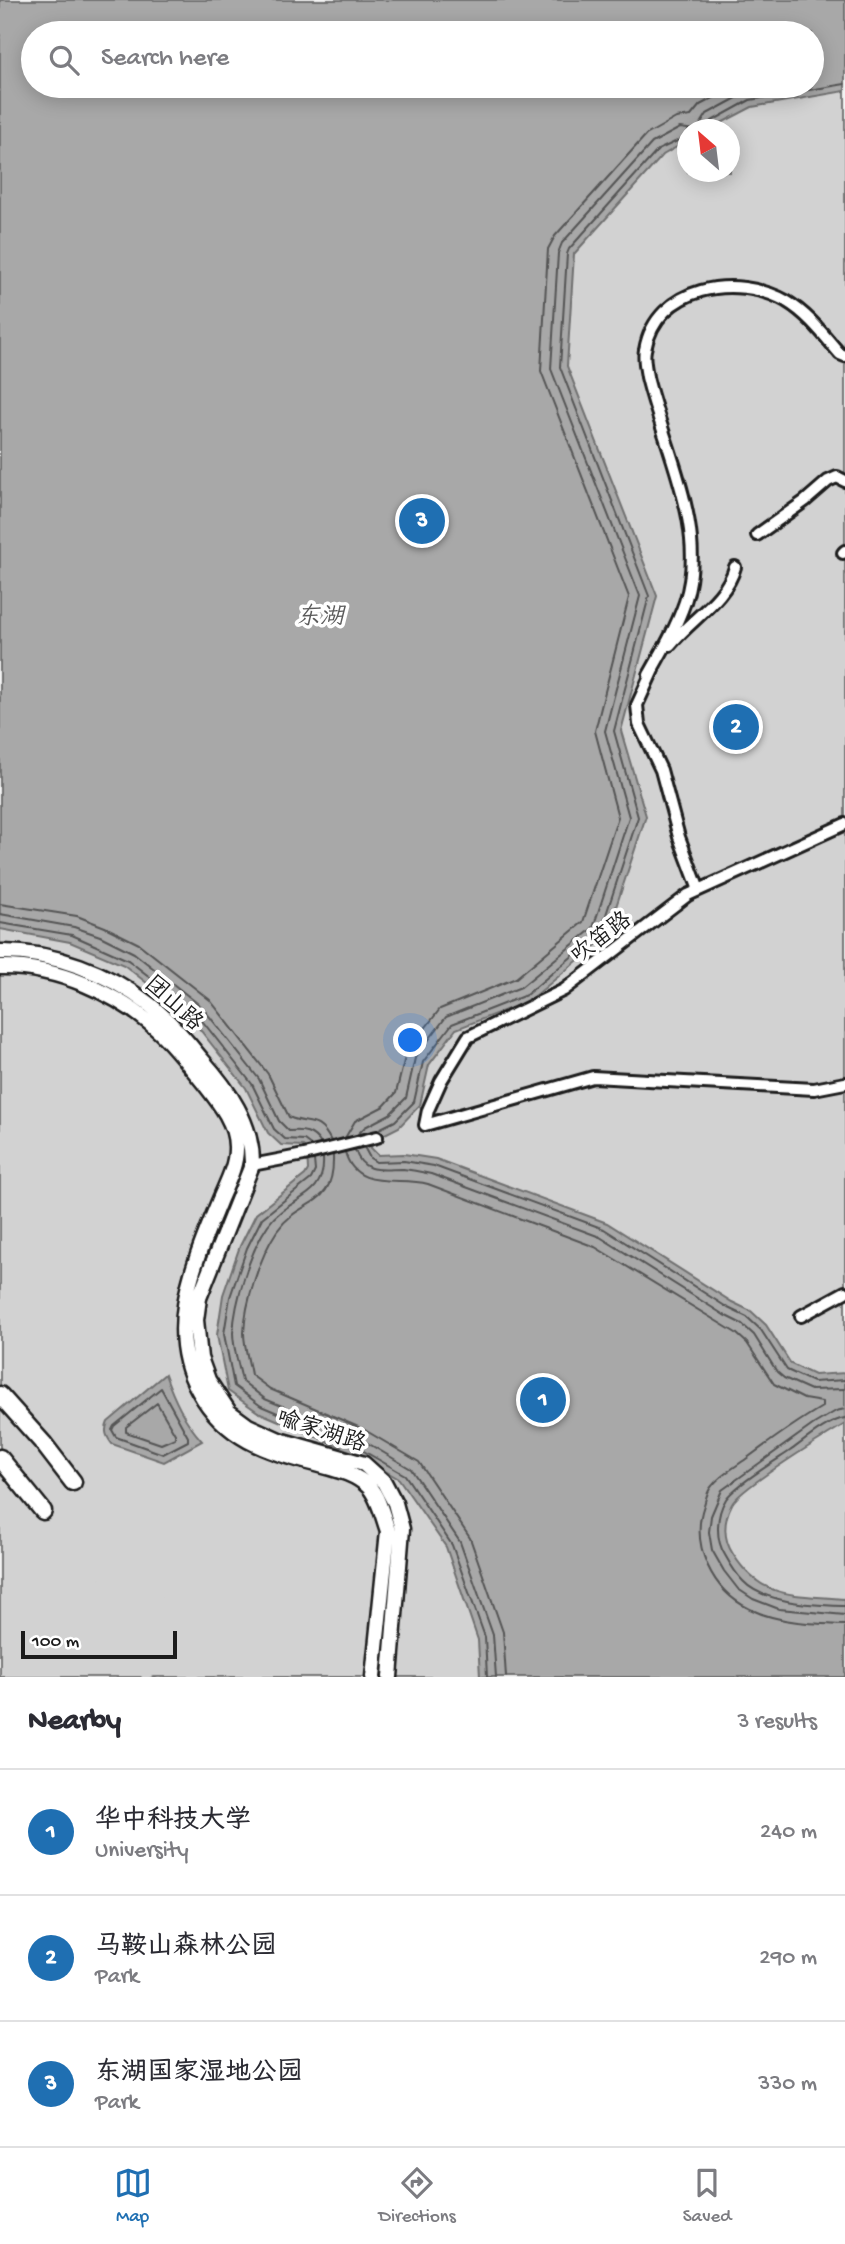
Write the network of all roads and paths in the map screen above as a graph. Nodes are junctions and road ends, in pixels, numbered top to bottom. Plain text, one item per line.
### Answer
1 (845, 356) edge
2 (845, 481) edge
3 (757, 535) dead end
4 (735, 567) dead end
5 (649, 675) junction
6 (845, 824) edge
7 (699, 890) junction
8 (0, 952) edge
9 (0, 967) edge
10 (845, 1083) edge
11 (377, 1137) dead end
12 (252, 1165) junction
13 (233, 1167) joint
14 (845, 1292) edge
15 (801, 1316) dead end
16 (0, 1395) edge
17 (0, 1458) edge
18 (73, 1482) tunnel mouth
19 (43, 1511) tunnel mouth
20 (373, 1677) edge
21 (390, 1677) edge

1 - 5 street
2 - 3 street
4 - 5 street
5 - 7 street
6 - 7 street, 吹笛路
7 - 10 street, 吹笛路
8 - 12 main road, 团山路
9 - 13 main road, 团山路
11 - 12 street
12 - 21 main road, 喻家湖路
13 - 20 main road, 喻家湖路
14 - 15 street
16 - 18 highway
17 - 19 highway

